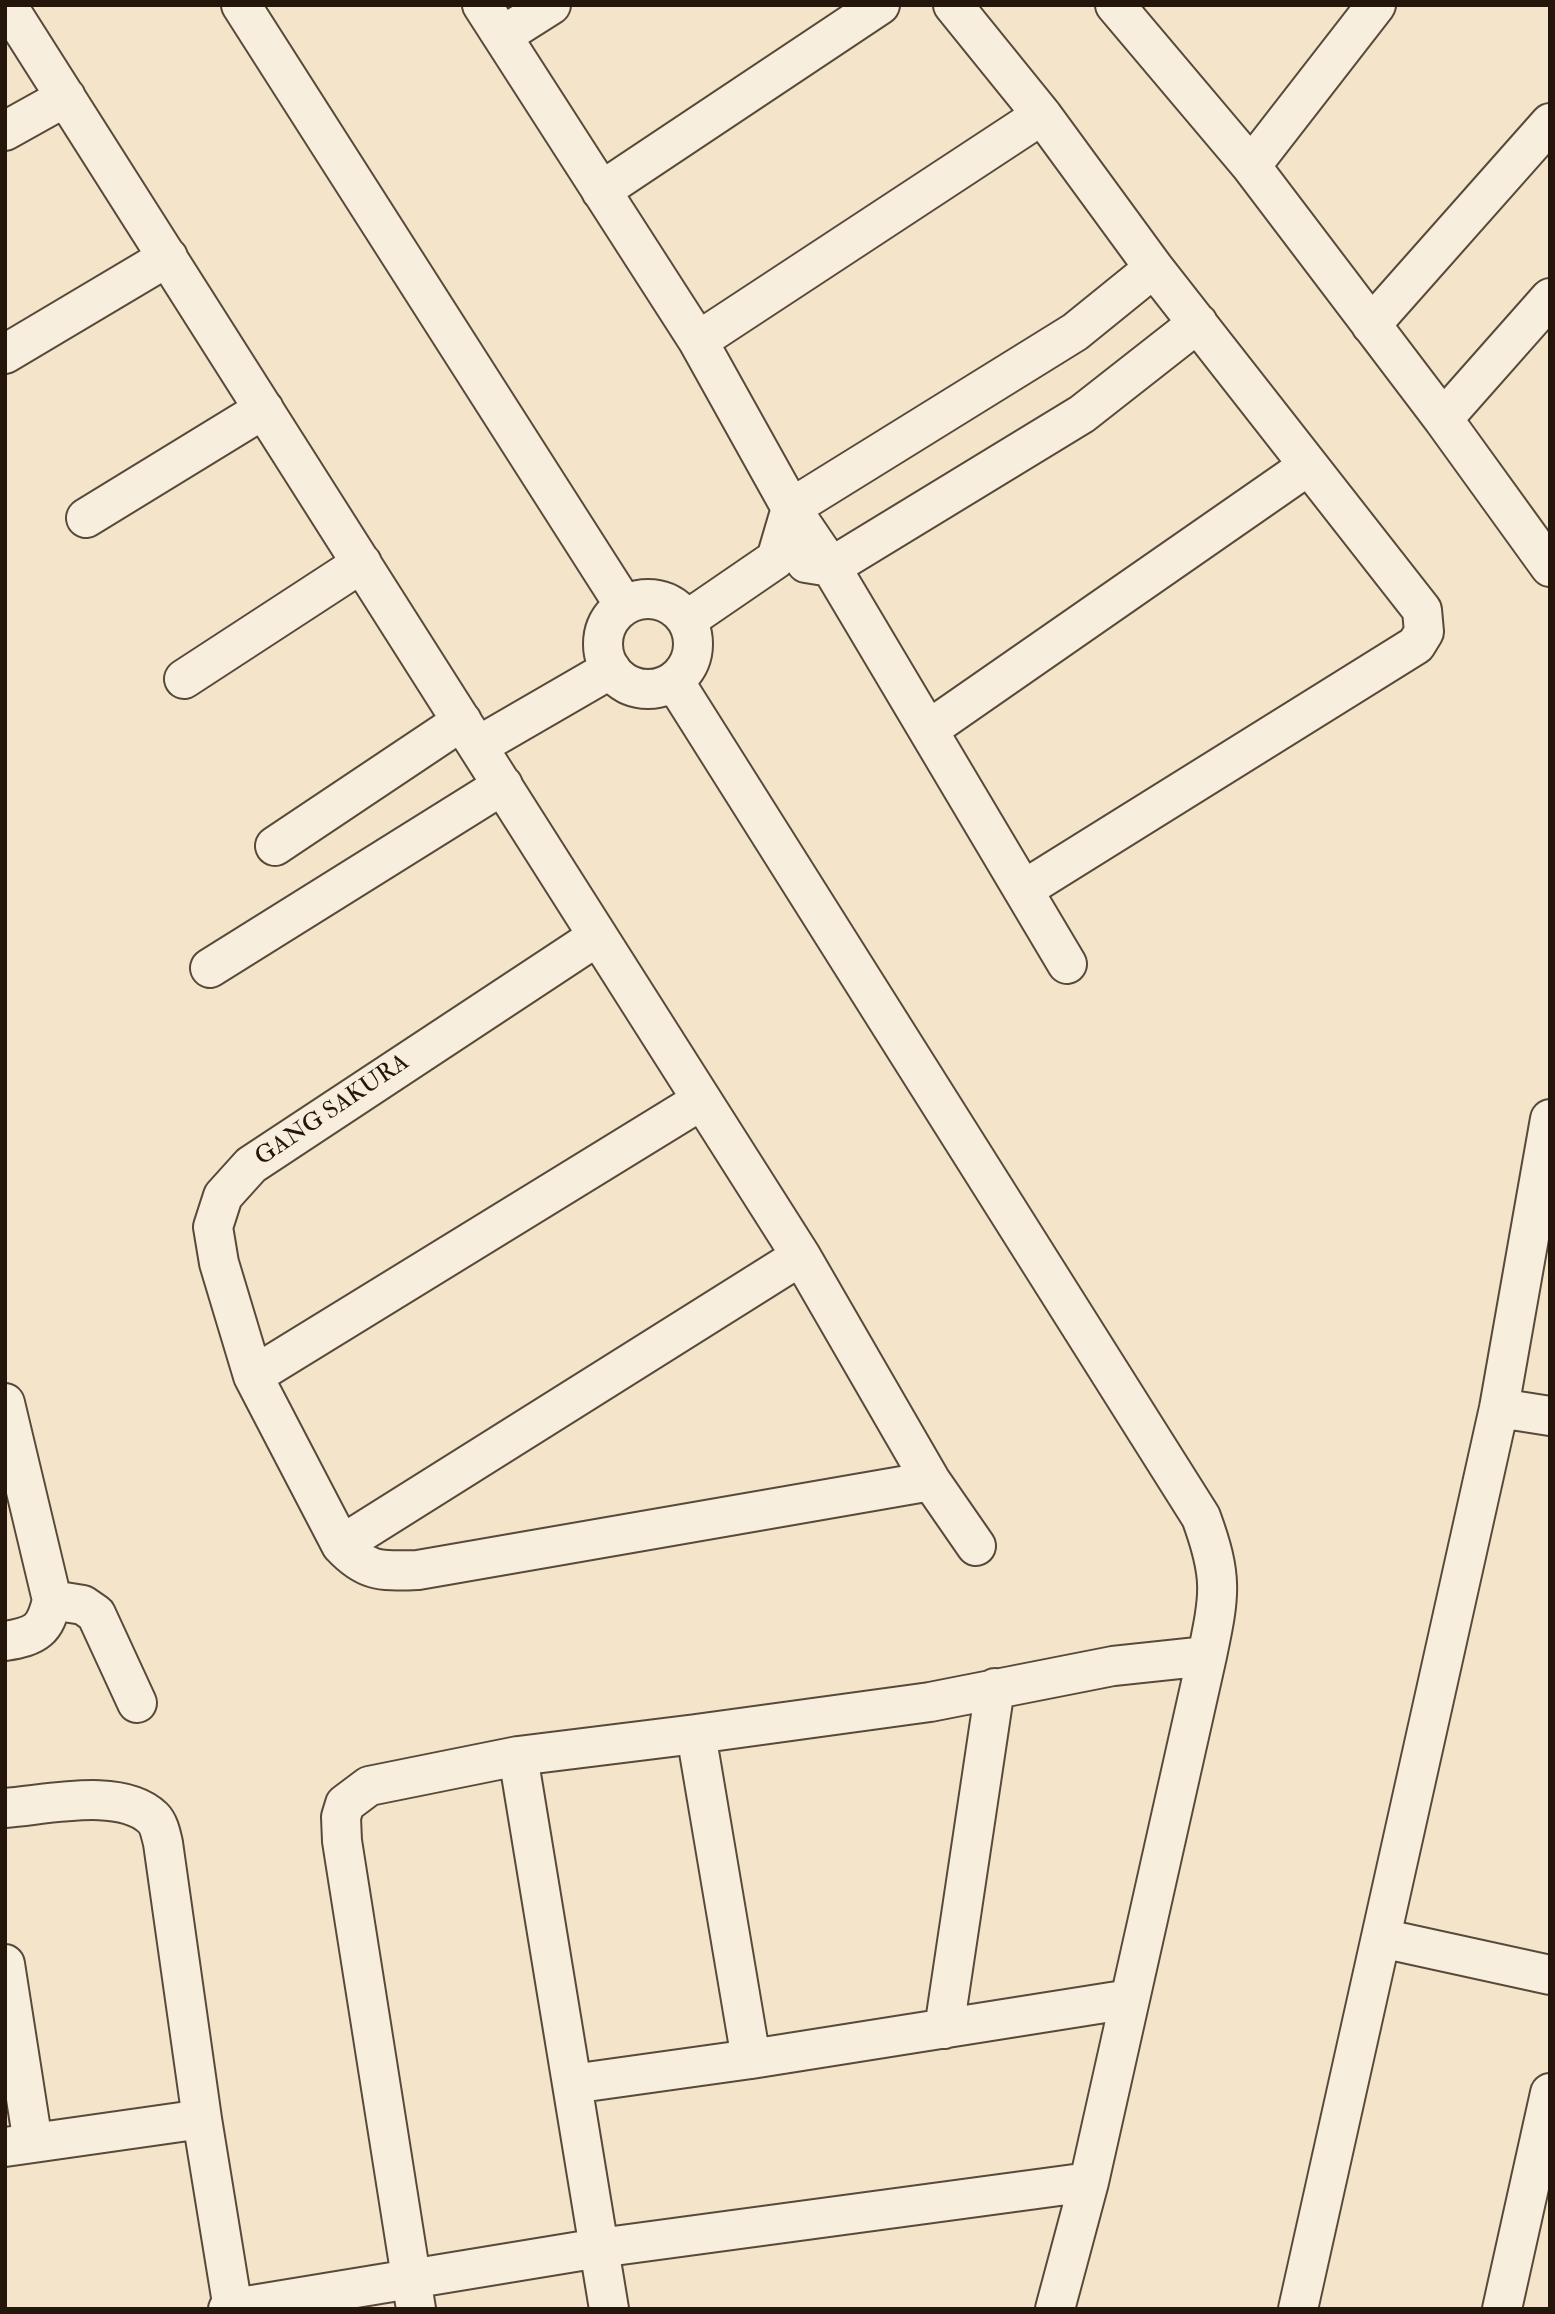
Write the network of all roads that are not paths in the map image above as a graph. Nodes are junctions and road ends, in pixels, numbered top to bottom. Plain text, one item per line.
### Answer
1 (7, 5) edge
2 (241, 5) edge
3 (551, 5) edge
4 (880, 5) edge
5 (953, 5) edge
6 (1115, 5) edge
7 (1376, 5) edge
8 (492, 21) edge
9 (66, 97) junction
10 (1042, 114) junction
11 (1550, 123) edge
12 (5, 131) edge
13 (1251, 166) junction
14 (601, 191) junction
15 (168, 257) junction
16 (1154, 268) junction
17 (1550, 298) edge
18 (1198, 323) junction
19 (1371, 325) junction
20 (698, 341) junction
21 (5, 354) edge
22 (264, 409) junction
23 (1443, 419) junction
24 (1308, 466) junction
25 (792, 508) junction
26 (86, 518) dead end
27 (776, 559) junction
28 (362, 563) junction
29 (831, 567) junction
30 (1550, 567) edge
31 (624, 605) junction
32 (687, 620) junction
33 (611, 669) junction
34 (184, 679) dead end
35 (674, 681) junction
36 (928, 730) junction
37 (470, 733) junction
38 (503, 785) junction
39 (275, 846) dead end
40 (1023, 890) junction
41 (598, 936) junction
42 (1066, 964) dead end
43 (210, 968) dead end
44 (702, 1100) junction
45 (1550, 1119) edge
46 (801, 1256) junction
47 (253, 1376) junction
48 (5, 1403) edge
49 (1499, 1408) junction
50 (1550, 1416) edge
51 (931, 1481) junction
52 (341, 1545) junction
53 (976, 1546) dead end
54 (52, 1600) junction
55 (5, 1641) edge
56 (1207, 1656) junction
57 (995, 1688) junction
58 (137, 1703) dead end
59 (696, 1734) junction
60 (518, 1756) junction
61 (5, 1808) edge
62 (1381, 1938) junction
63 (5, 1964) edge
64 (1550, 1975) edge
65 (1130, 1999) junction
66 (944, 2029) junction
67 (751, 2059) junction
68 (572, 2084) junction
69 (1550, 2093) edge
70 (202, 2119) junction
71 (19, 2145) edge
72 (1543, 2156) edge
73 (1089, 2182) junction
74 (599, 2248) junction
75 (413, 2294) edge
76 (231, 2308) edge
77 (609, 2309) edge
78 (1055, 2309) edge
79 (1298, 2309) edge
80 (1502, 2309) edge

1 - 9 street
2 - 31 street
3 - 8 street
4 - 14 street
5 - 10 street
6 - 13 street
7 - 13 street
8 - 14 street
9 - 12 street
9 - 15 street
10 - 16 street
10 - 20 street
11 - 19 street
13 - 19 street
14 - 20 street
15 - 21 street
15 - 22 street
16 - 18 street
16 - 25 street
17 - 23 street
18 - 24 street
18 - 29 street
19 - 23 street
20 - 25 street
22 - 26 street
22 - 28 street
23 - 30 street
24 - 36 street
24 - 40 street
25 - 27 street
25 - 29 street
27 - 29 street
27 - 32 street
28 - 34 street
28 - 37 street
29 - 36 street
31 - 32 street
31 - 33 street
32 - 35 street
33 - 35 street
33 - 37 street
35 - 56 street
36 - 40 street
37 - 38 street
37 - 39 street
38 - 41 street
38 - 43 street
40 - 42 street
41 - 44 street
41 - 47 street, GANG SAKURA
44 - 46 street
44 - 47 street
45 - 49 street
46 - 51 street
46 - 52 street
47 - 52 street, GANG SAKURA
48 - 54 street
49 - 50 street
49 - 62 street
51 - 52 street, GANG SAKURA
51 - 53 street
54 - 55 street
54 - 58 street
56 - 57 street
56 - 65 street
57 - 59 street
57 - 66 street
59 - 60 street
59 - 67 street
60 - 68 street
60 - 75 street
61 - 70 street
62 - 64 street
62 - 79 street
63 - 71 street
65 - 66 street
65 - 73 street
66 - 67 street
67 - 68 street
68 - 74 street
69 - 72 street
70 - 71 street
70 - 76 street
72 - 80 street
73 - 74 street
73 - 78 street
74 - 75 street
74 - 77 street
75 - 76 street

